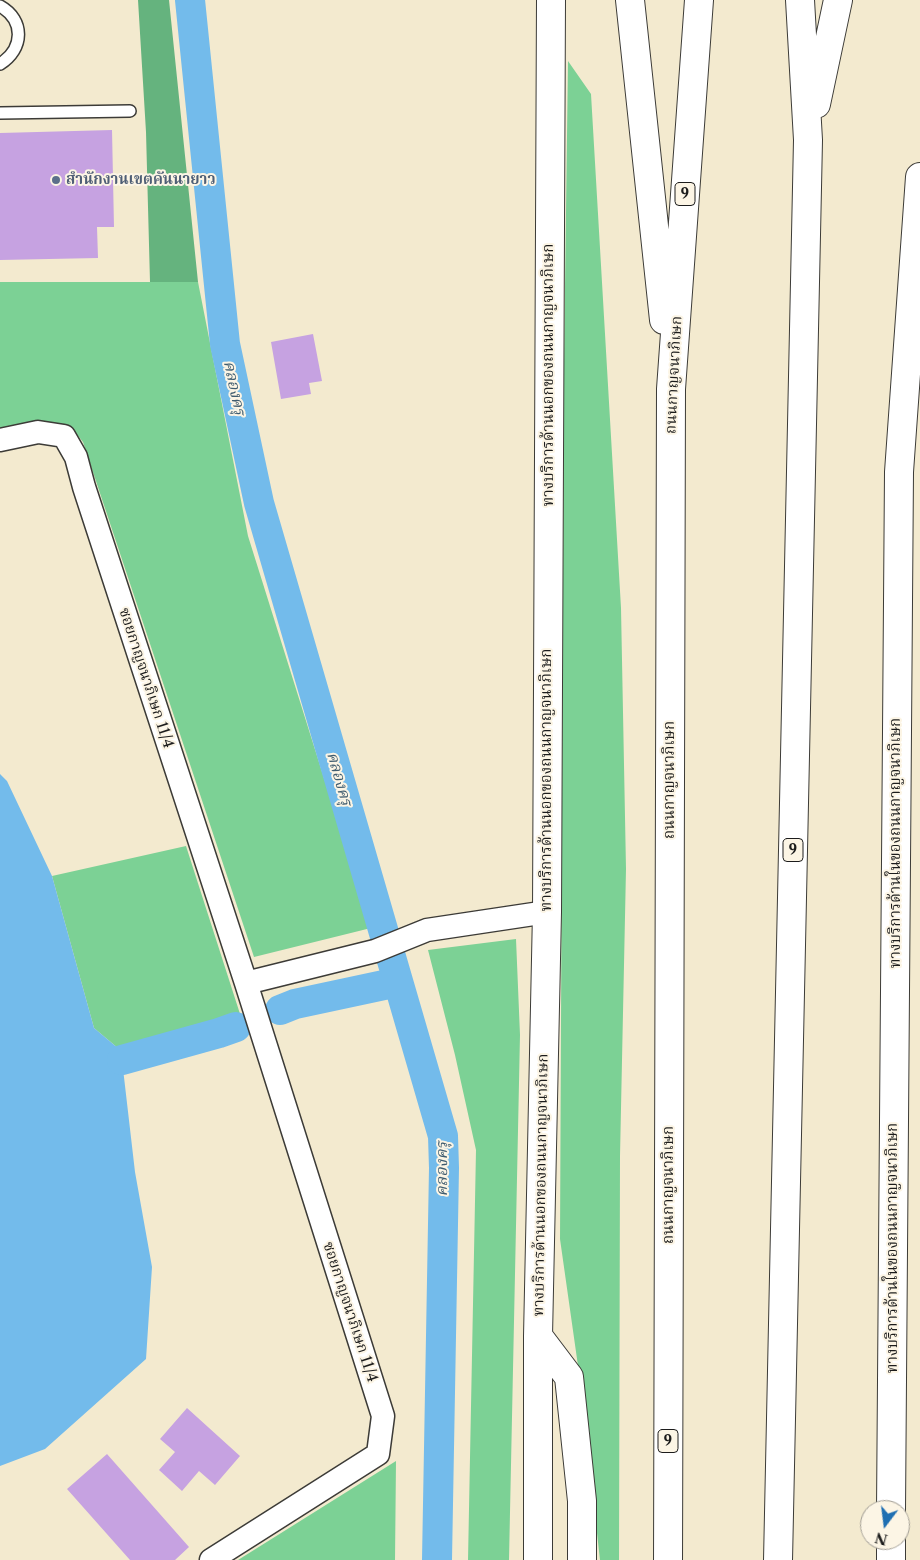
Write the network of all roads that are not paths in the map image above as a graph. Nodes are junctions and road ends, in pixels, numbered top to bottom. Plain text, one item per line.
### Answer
1 (551, 0) edge
2 (630, 0) edge
3 (699, 0) edge
4 (800, 0) edge
5 (838, 0) edge
6 (0, 6) edge
7 (0, 64) edge
8 (130, 111) dead end
9 (0, 113) edge
10 (808, 140) junction
11 (920, 177) edge
12 (671, 389) junction
13 (0, 440) edge
14 (547, 912) junction
15 (246, 983) junction
16 (538, 1336) junction
17 (891, 1500) edge
18 (211, 1560) edge
19 (538, 1560) edge
20 (582, 1560) edge
21 (668, 1560) edge
22 (778, 1560) edge

1 - 14 main road, ทางบริการด้านนอกของถนนกาญจนาภิเษก
2 - 12 main road
3 - 12 main road, ถนนกาญจนาภิเษก / 9
4 - 10 main road, 9
5 - 10 main road
6 - 7 lane
8 - 9 lane
10 - 22 main road, 9
11 - 17 main road, ทางบริการด้านในของถนนกาญจนาภิเษก
12 - 21 main road, ถนนกาญจนาภิเษก / 9
13 - 15 street, ซอยกาญจนาภิเษก 11/4
14 - 15 street
14 - 16 main road, ทางบริการด้านนอกของถนนกาญจนาภิเษก
15 - 18 street, ซอยกาญจนาภิเษก 11/4
16 - 19 main road, ทางบริการด้านนอกของถนนกาญจนาภิเษก
16 - 20 main road

